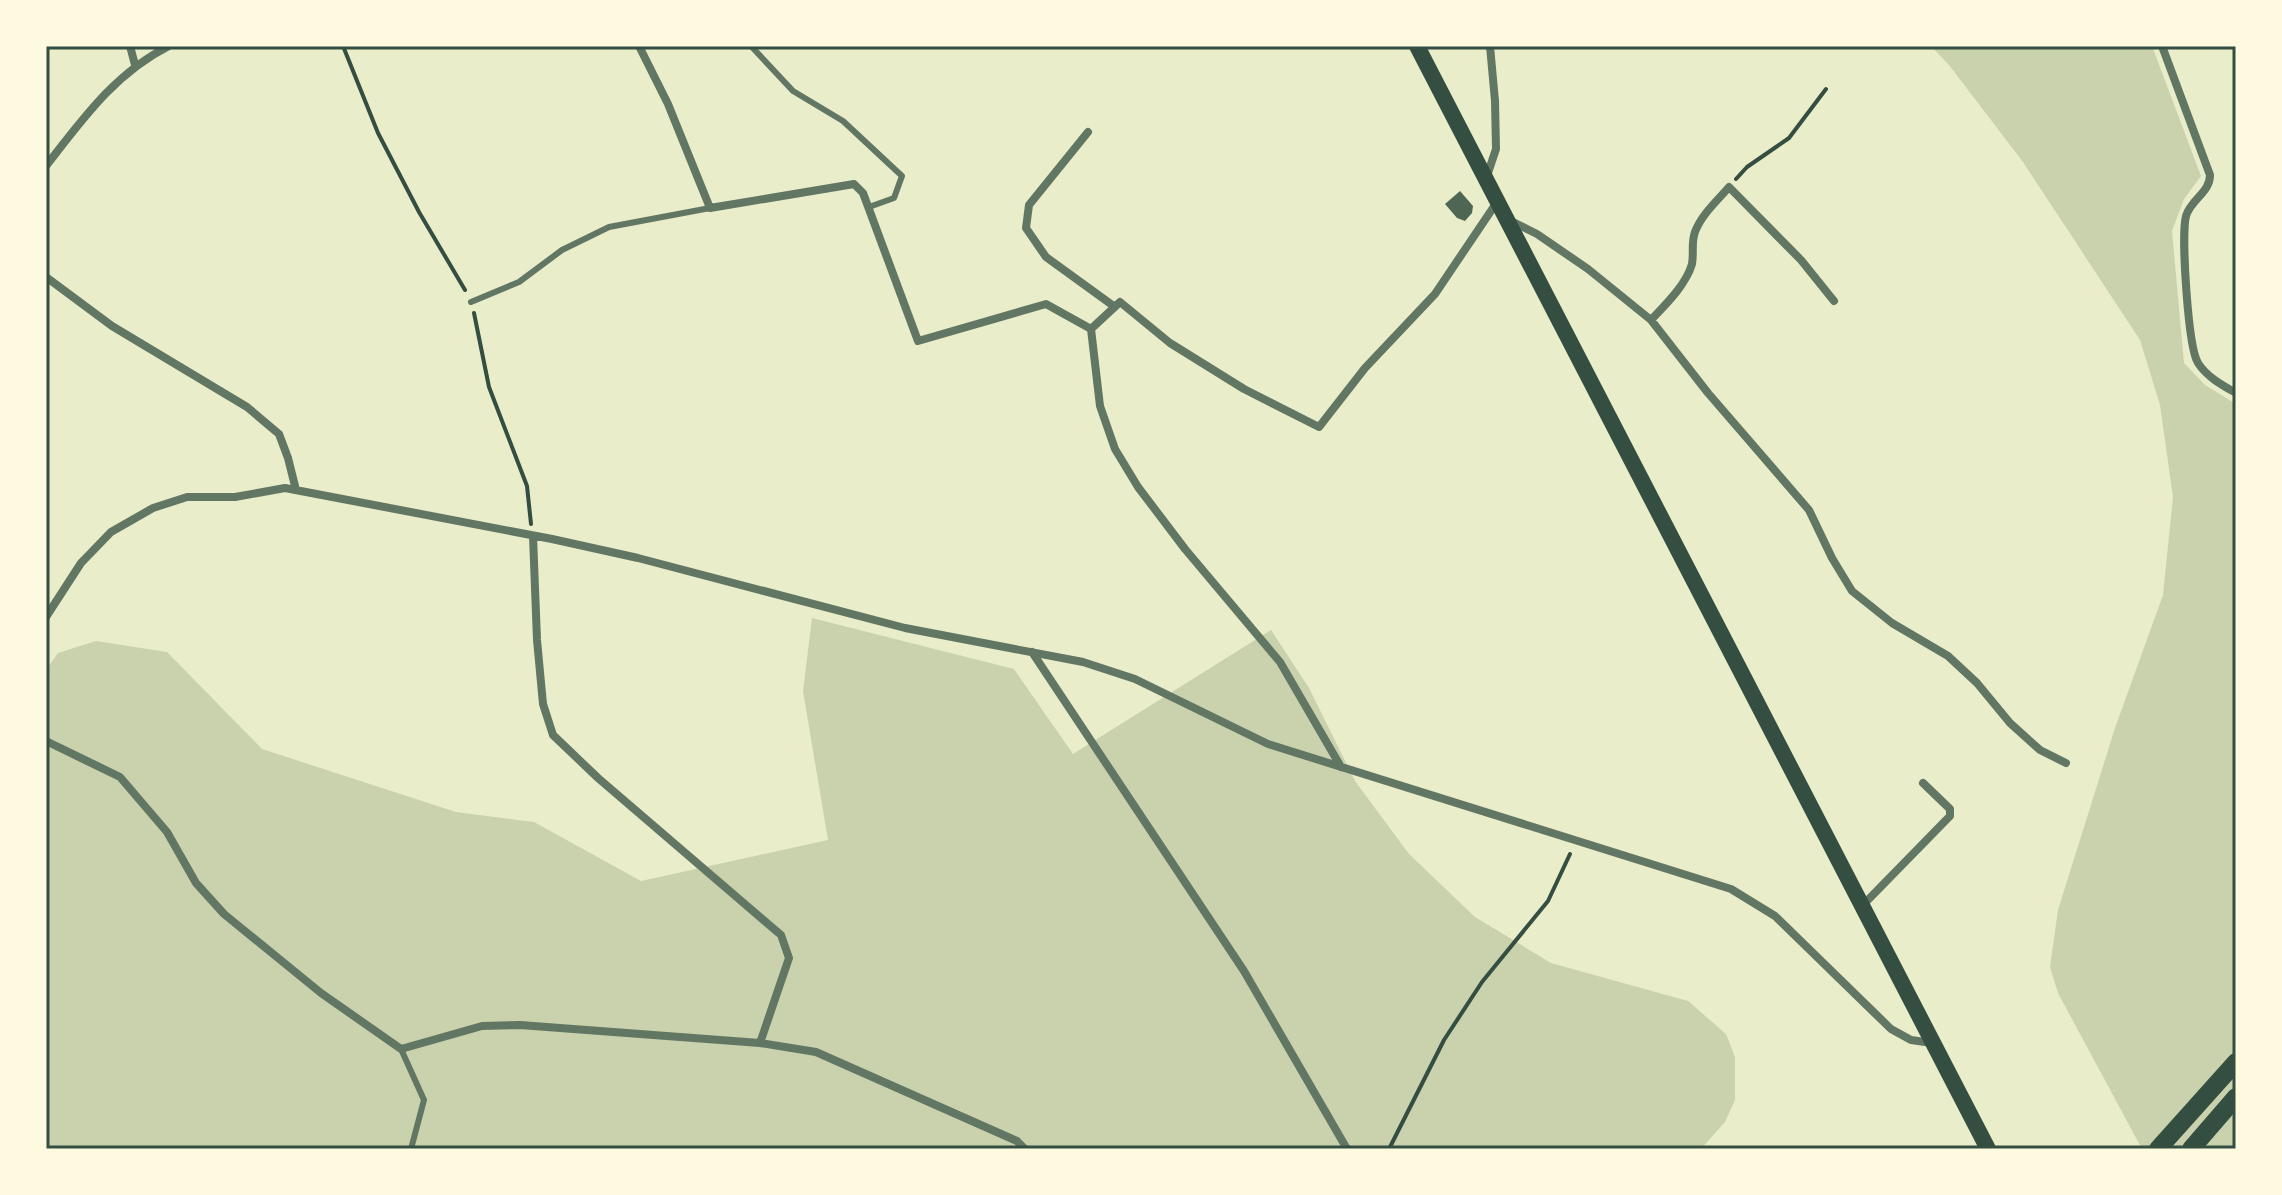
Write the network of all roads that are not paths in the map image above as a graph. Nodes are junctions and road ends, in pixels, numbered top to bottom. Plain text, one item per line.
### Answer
1 (130, 46) edge
2 (169, 46) edge
3 (639, 46) edge
4 (751, 46) edge
5 (1417, 46) edge
6 (1490, 46) edge
7 (2162, 46) edge
8 (135, 65) junction
9 (1088, 132) dead end
10 (46, 166) edge
11 (1486, 179) junction
12 (1497, 202) junction
13 (869, 207) junction
14 (710, 208) junction
15 (1506, 219) junction
16 (46, 277) edge
17 (1834, 301) dead end
18 (471, 302) road end
19 (1115, 307) junction
20 (1651, 320) junction
21 (1091, 329) junction
22 (2236, 393) edge
23 (296, 490) junction
24 (533, 536) junction
25 (46, 617) edge
26 (1032, 652) junction
27 (46, 741) edge
28 (2066, 763) dead end
29 (1341, 767) junction
30 (1923, 783) dead end
31 (1862, 906) junction
32 (760, 1043) junction
33 (1933, 1043) junction
34 (401, 1049) junction
35 (2236, 1062) edge
36 (2236, 1097) edge
37 (411, 1149) edge
38 (1025, 1149) edge
39 (1347, 1149) edge
40 (1988, 1149) edge
41 (2158, 1149) edge
42 (2191, 1149) edge

1 - 8 street
2 - 8 street
3 - 14 street
4 - 13 lane
5 - 11 main road
6 - 11 street
7 - 22 street
8 - 10 street
9 - 19 street
11 - 12 main road
12 - 15 main road
12 - 19 street
13 - 14 street
13 - 21 street
14 - 18 lane
15 - 20 street
15 - 31 main road
16 - 23 street
17 - 20 street
19 - 21 street
20 - 28 street
21 - 29 street
23 - 24 street
23 - 25 street
24 - 26 street
24 - 32 street
26 - 29 street
26 - 39 street
27 - 34 street
29 - 33 street
30 - 31 street
31 - 33 main road
32 - 34 street
32 - 38 street
33 - 40 main road
34 - 37 lane
35 - 41 highway
36 - 42 highway

